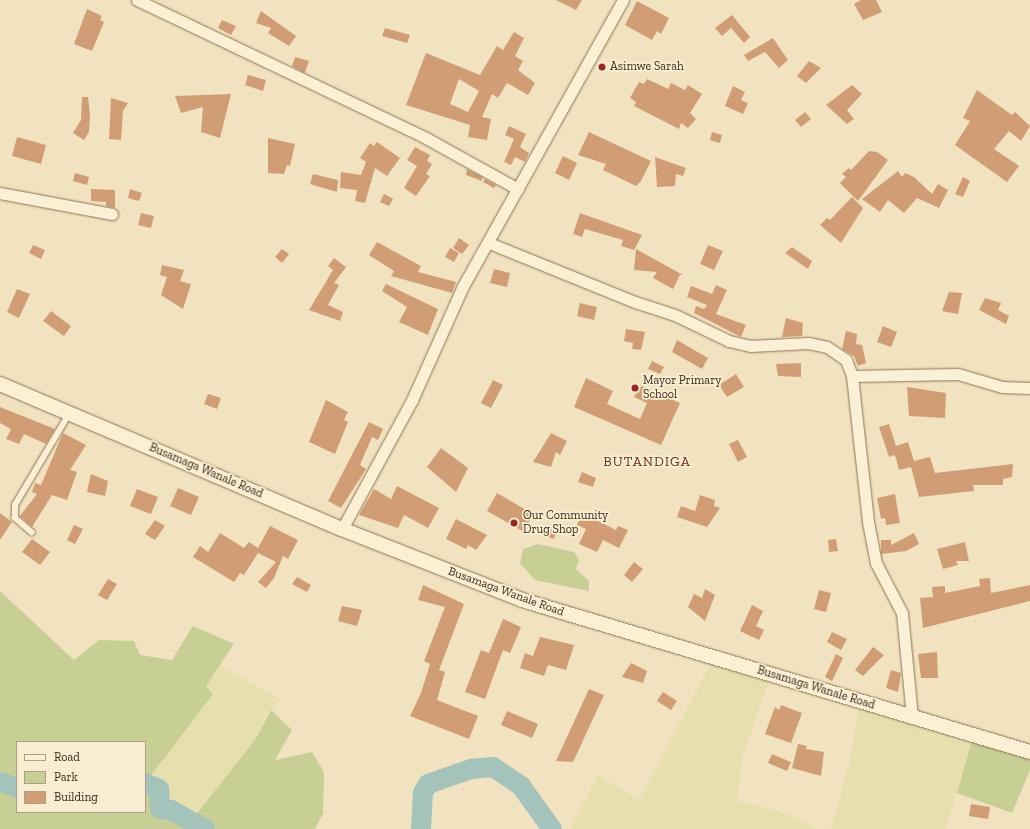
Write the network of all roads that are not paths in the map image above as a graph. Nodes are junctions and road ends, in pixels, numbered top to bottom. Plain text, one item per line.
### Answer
1 (137, 0) edge
2 (623, 0) edge
3 (518, 188) junction
4 (0, 193) edge
5 (112, 214) dead end
6 (489, 243) junction
7 (852, 376) junction
8 (0, 384) edge
9 (1030, 388) edge
10 (69, 414) junction
11 (342, 529) junction
12 (32, 533) dead end
13 (912, 717) junction
14 (1030, 752) edge

1 - 3 street
2 - 3 street
3 - 6 street
4 - 5 street
6 - 7 street
6 - 11 street
7 - 9 street
7 - 13 street
8 - 10 street, Busamaga Wanale Road
10 - 11 street, Busamaga Wanale Road
10 - 12 lane
11 - 13 street, Busamaga Wanale Road
13 - 14 street, Busamaga Wanale Road

